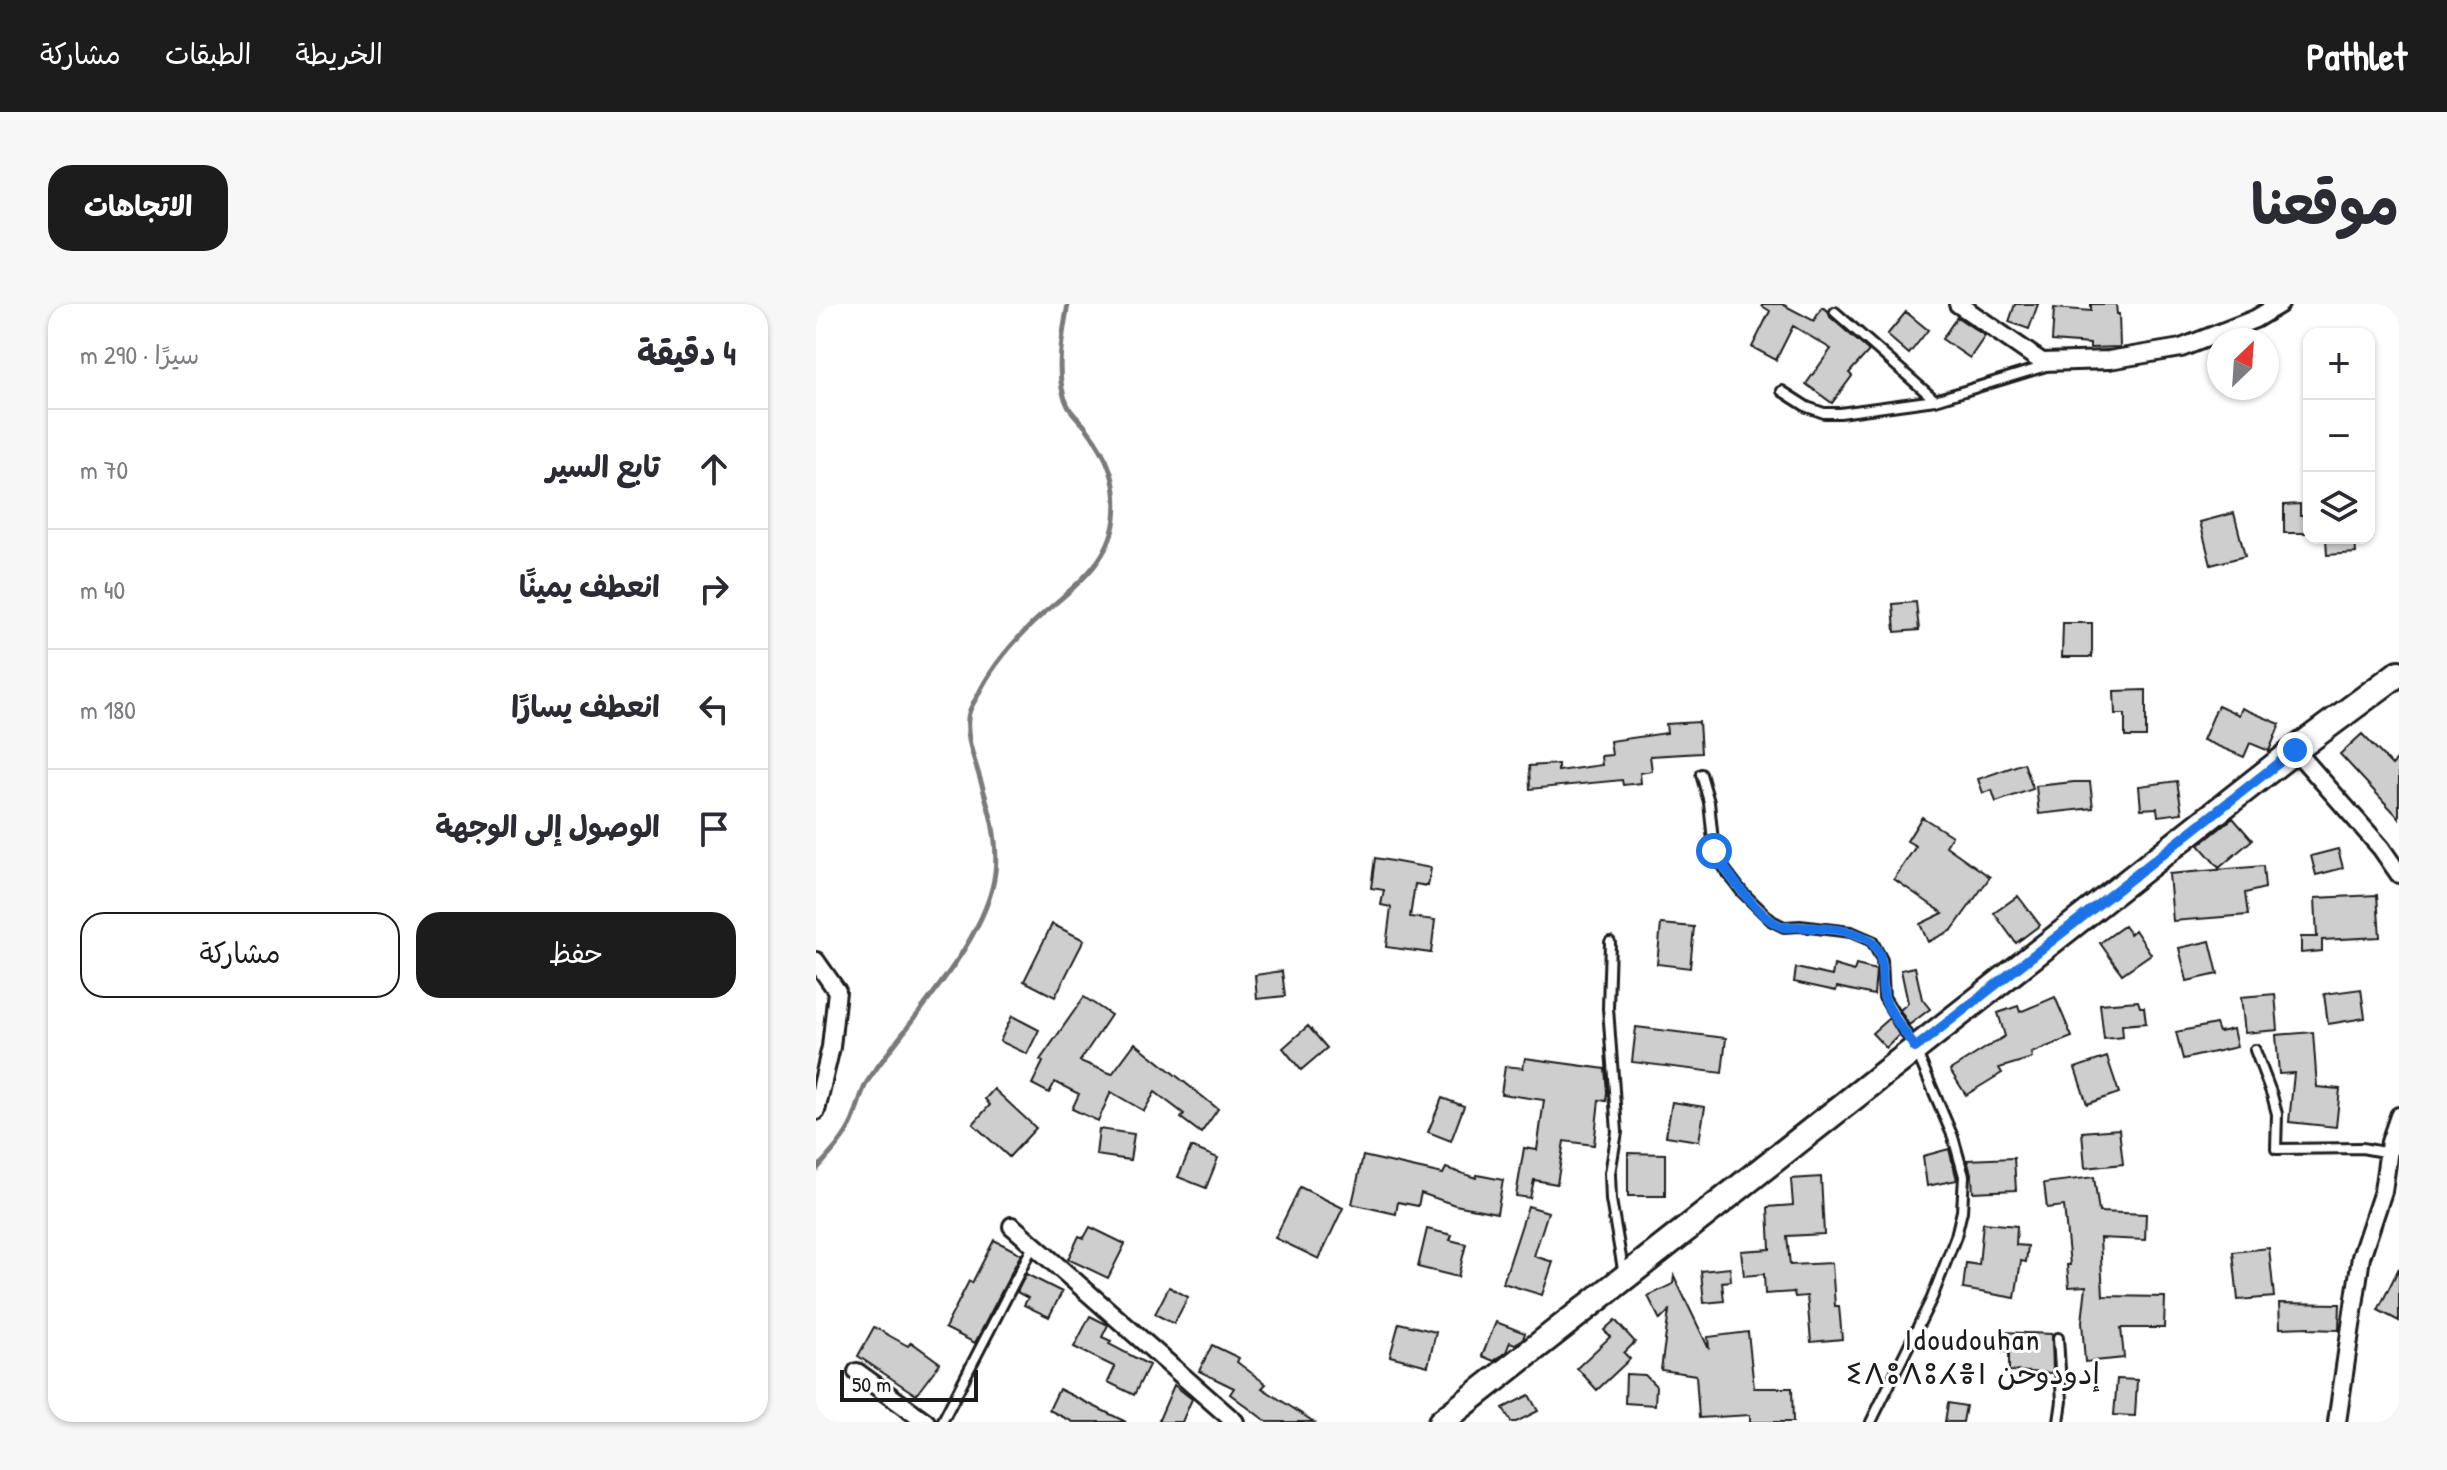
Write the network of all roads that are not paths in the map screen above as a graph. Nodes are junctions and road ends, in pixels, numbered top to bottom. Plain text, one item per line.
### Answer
1 (1958, 304) edge
2 (2280, 304) edge
3 (1835, 312) dead end
4 (2062, 361) junction
5 (1782, 391) dead end
6 (1935, 400) junction
7 (2399, 673) edge
8 (2295, 750) junction
9 (1701, 774) dead end
10 (2399, 874) edge
11 (1610, 942) dead end
12 (816, 961) edge
13 (1915, 1048) junction
14 (2255, 1050) dead end
15 (816, 1111) edge
16 (2399, 1116) edge
17 (2389, 1153) junction
18 (1012, 1226) dead end
19 (1033, 1245) junction
20 (1625, 1277) junction
21 (2058, 1338) dead end
22 (857, 1372) dead end
23 (926, 1422) edge
24 (942, 1422) edge
25 (1235, 1422) edge
26 (1441, 1422) edge
27 (1871, 1422) edge
28 (2059, 1422) edge
29 (2337, 1422) edge

1 - 4 street
2 - 4 street
3 - 6 lane
4 - 6 lane
5 - 6 lane
7 - 8 street
8 - 10 street
8 - 13 street
9 - 13 lane
11 - 20 lane
12 - 15 street
13 - 20 street
13 - 27 lane
14 - 17 lane
16 - 17 street
17 - 29 street
18 - 19 street
19 - 24 lane
19 - 25 street
20 - 26 street
21 - 28 lane
22 - 23 street

